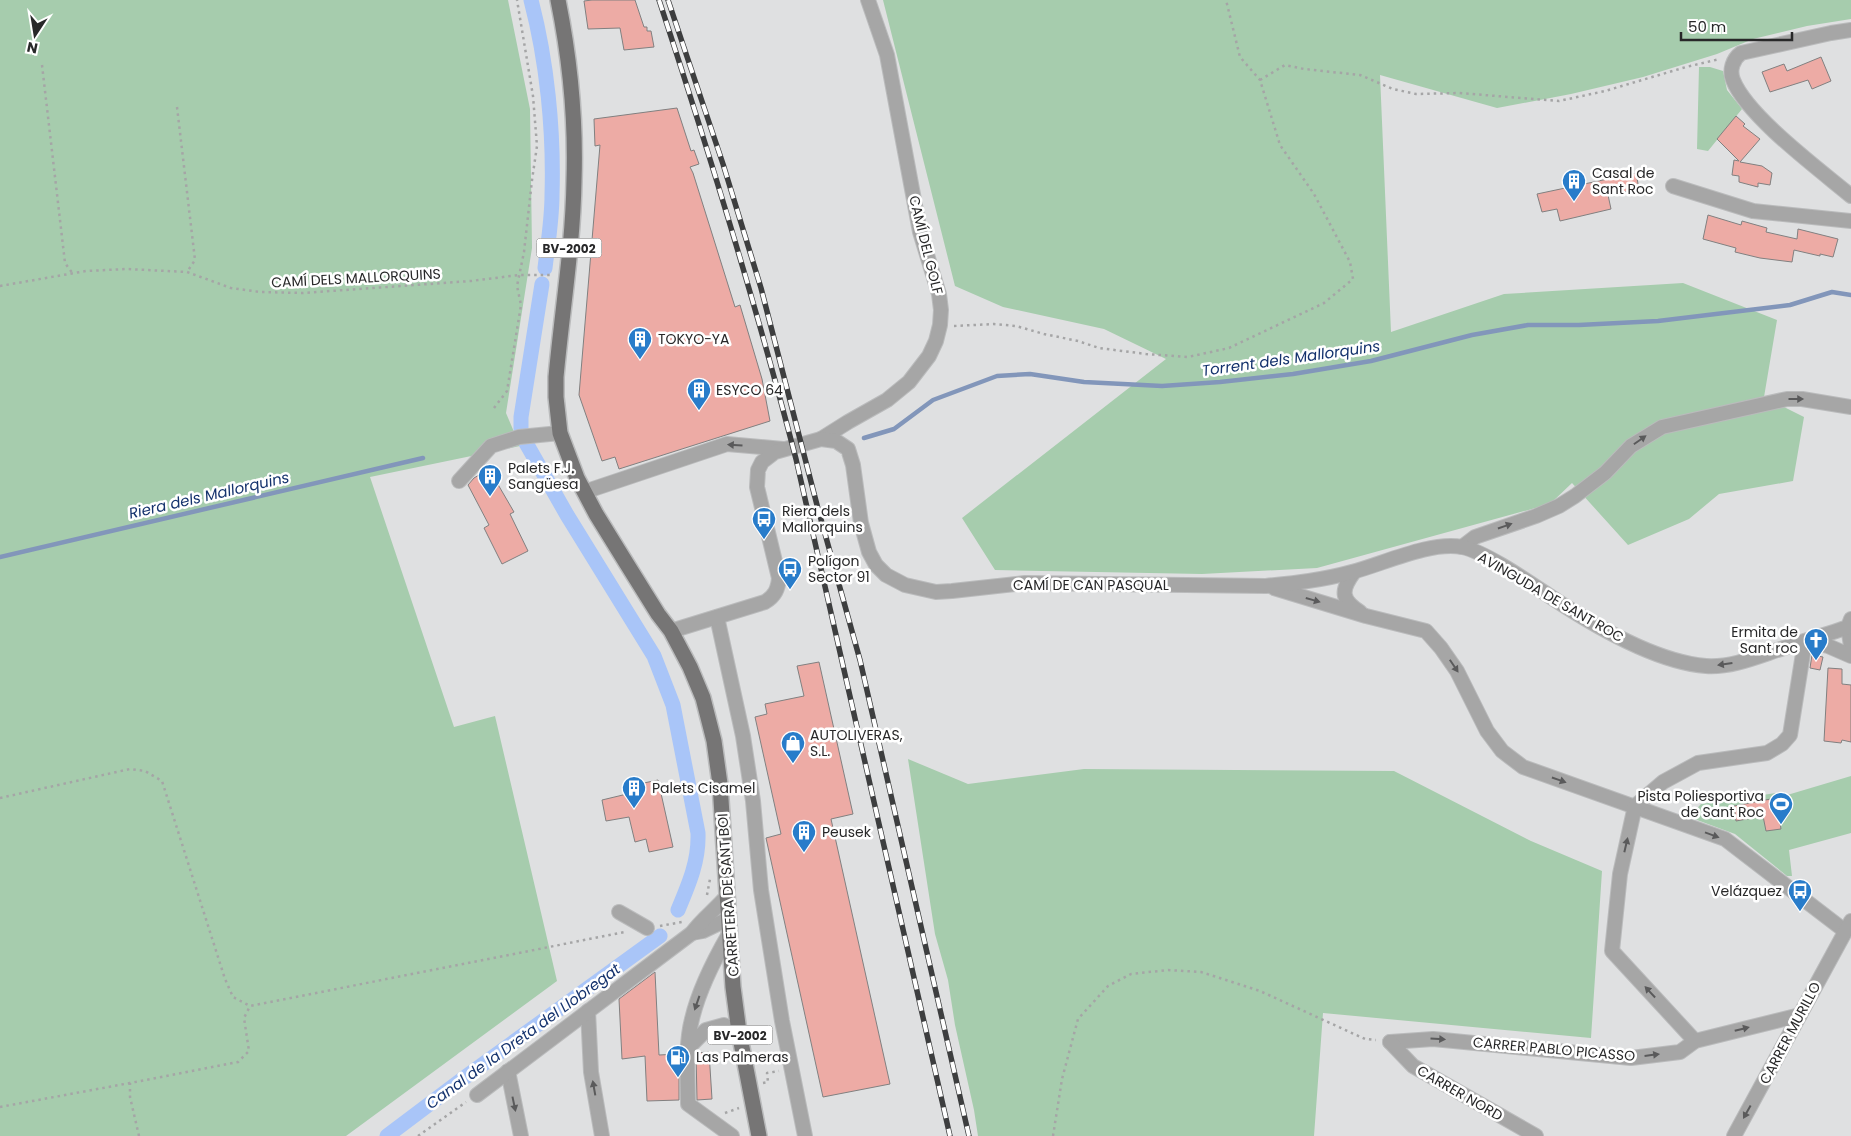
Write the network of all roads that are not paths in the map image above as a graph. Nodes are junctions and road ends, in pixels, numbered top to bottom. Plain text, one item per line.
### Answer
1 (558, 0) edge
2 (868, 0) edge
3 (1851, 30) edge
4 (1673, 186) dead end
5 (1851, 196) edge
6 (1851, 221) edge
7 (1851, 407) edge
8 (560, 432) junction
9 (821, 439) junction
10 (783, 449) junction
11 (459, 481) dead end
12 (584, 492) junction
13 (1462, 547) junction
14 (1354, 572) junction
15 (1266, 586) junction
16 (1366, 616) junction
17 (717, 617) junction
18 (1849, 623) edge
19 (671, 631) junction
20 (1805, 641) junction
21 (1851, 646) edge
22 (1851, 656) edge
23 (1635, 806) junction
24 (726, 897) junction
25 (619, 912) dead end
26 (700, 925) junction
27 (729, 926) junction
28 (1848, 926) edge
29 (647, 928) road end
30 (715, 958) junction
31 (588, 1011) junction
32 (1800, 1015) junction
33 (739, 1032) junction
34 (1695, 1041) junction
35 (1390, 1042) joint
36 (688, 1048) junction
37 (508, 1071) junction
38 (477, 1095) road end
39 (521, 1136) edge
40 (602, 1136) edge
41 (732, 1136) edge
42 (759, 1136) edge
43 (806, 1136) edge
44 (1536, 1136) edge
45 (1734, 1136) edge

1 - 8 main road, BV-2002
2 - 9 street, CAMÍ DEL GOLF
3 - 5 street
4 - 6 street
13 -> 7 street
8 - 11 street
8 - 12 main road, BV-2002
9 - 10 street
9 - 15 street, CAMÍ DE CAN PASQUAL
10 -> 12 street
10 - 17 street
12 - 19 main road, BV-2002
13 - 14 street, AVINGUDA DE SANT ROC
20 -> 13 street, AVINGUDA DE SANT ROC
14 - 15 street, AVINGUDA DE SANT ROC
14 - 16 street
15 -> 16 street
16 -> 23 street
17 - 19 street
17 - 43 street
18 - 20 street, AVINGUDA DE SANT ROC
18 - 21 street
19 - 24 main road, CARRETERA DE SANT BOI / BV-2002
20 - 22 street
20 - 23 street
23 -> 28 street
34 -> 23 street
24 - 26 street
24 - 27 main road, CARRETERA DE SANT BOI / BV-2002
25 - 29 street
26 - 27 street
26 - 30 street
26 - 31 street
27 - 30 street
27 - 33 main road, CARRETERA DE SANT BOI / BV-2002
28 - 32 street, CARRER MURILLO
30 -> 36 street
31 - 37 street
40 -> 31 street
34 -> 32 street, CARRER PABLO PICASSO
32 -> 45 street, CARRER MURILLO
33 - 36 street
33 - 42 main road, CARRETERA DE SANT BOI / BV-2002
35 -> 34 street, CARRER PABLO PICASSO
35 - 44 street, CARRER NORD
36 - 41 street
37 - 38 street
37 -> 39 street

